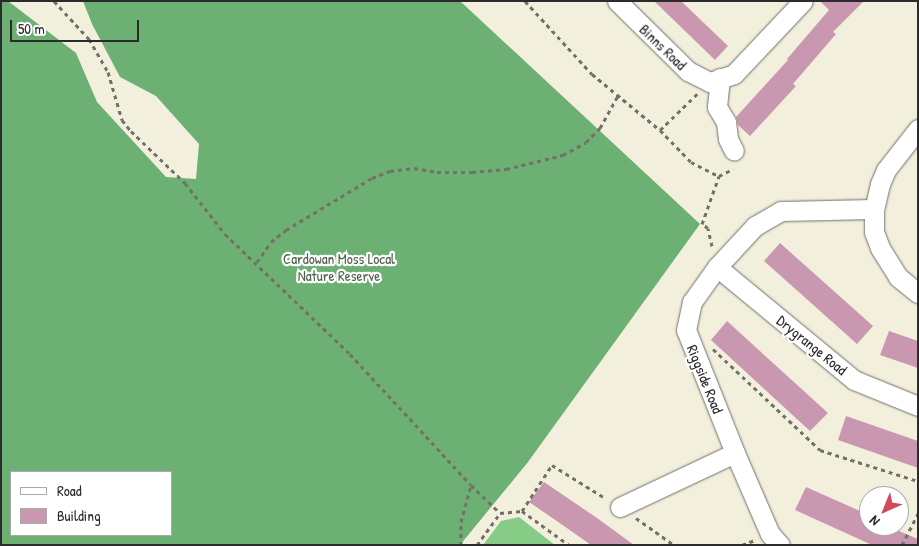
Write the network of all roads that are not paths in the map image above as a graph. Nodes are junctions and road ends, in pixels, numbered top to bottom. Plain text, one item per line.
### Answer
1 (617, 1) edge
2 (803, 1) edge
3 (715, 80) junction
4 (918, 128) edge
5 (734, 151) road end
6 (874, 209) junction
7 (717, 267) junction
8 (918, 293) edge
9 (918, 406) edge
10 (734, 454) junction
11 (620, 507) dead end
12 (780, 545) edge

1 - 3 street, Binns Road
2 - 3 street
3 - 5 street
4 - 6 street
6 - 7 street, Riggside Road
6 - 8 street
7 - 9 street, Drygrange Road
7 - 10 street, Riggside Road
10 - 11 street
10 - 12 street, Riggside Road

